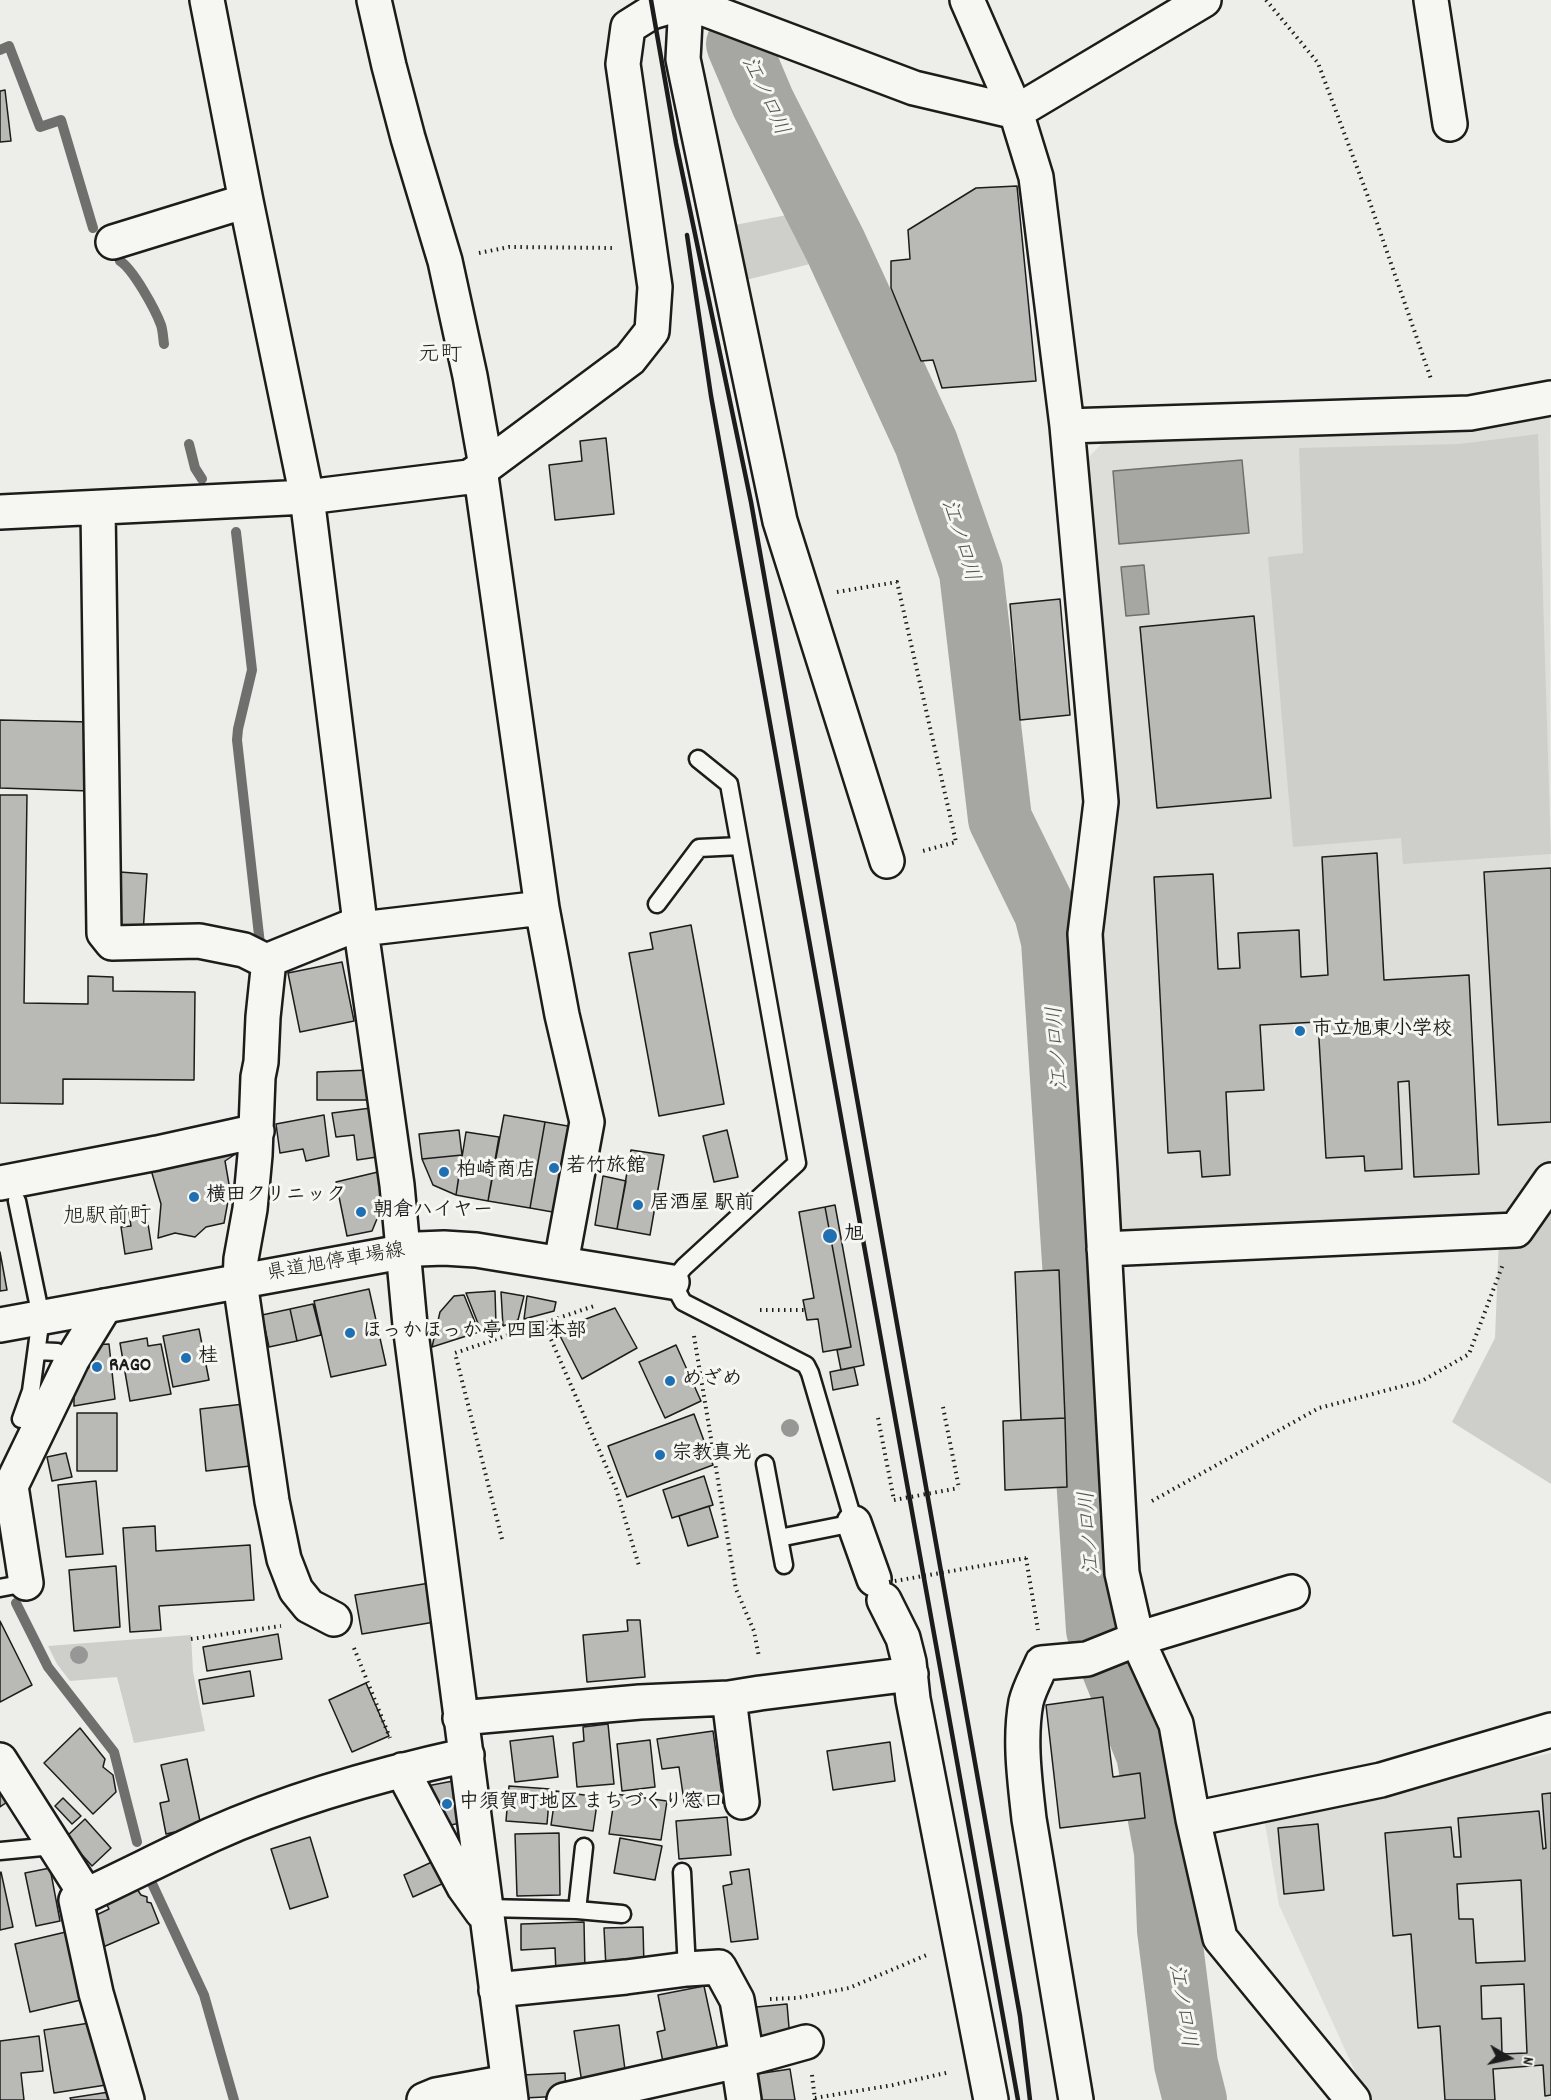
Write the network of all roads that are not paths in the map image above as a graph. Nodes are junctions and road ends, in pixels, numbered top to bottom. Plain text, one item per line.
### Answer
1 (207, 0) edge
2 (374, 0) edge
3 (967, 0) edge
4 (1204, 0) edge
5 (1431, 0) edge
6 (686, 2) junction
7 (1016, 112) junction
8 (1450, 124) dead end
9 (246, 201) junction
10 (113, 242) dead end
11 (1551, 398) edge
12 (1067, 426) junction
13 (483, 468) junction
14 (307, 497) junction
15 (98, 508) junction
16 (0, 512) edge
17 (698, 759) dead end
18 (740, 846) junction
19 (887, 861) road end
20 (657, 904) dead end
21 (542, 908) junction
22 (361, 926) junction
23 (269, 960) junction
24 (257, 1131) junction
25 (1551, 1180) edge
26 (9, 1192) edge
27 (1104, 1249) junction
28 (403, 1251) junction
29 (561, 1263) junction
30 (240, 1282) junction
31 (672, 1282) junction
32 (105, 1306) junction
33 (41, 1317) junction
34 (0, 1325) edge
35 (37, 1351) junction
36 (64, 1356) junction
37 (40, 1395) junction
38 (21, 1419) dead end
39 (765, 1464) dead end
40 (10, 1465) edge
41 (854, 1523) junction
42 (779, 1538) junction
43 (784, 1565) dead end
44 (13, 1586) edge
45 (1292, 1592) dead end
46 (334, 1619) road end
47 (1130, 1641) junction
48 (910, 1674) junction
49 (744, 1695) junction
50 (460, 1718) junction
51 (1551, 1730) edge
52 (467, 1755) junction
53 (0, 1761) edge
54 (402, 1770) junction
55 (742, 1802) dead end
56 (1193, 1819) junction
57 (52, 1846) junction
58 (584, 1847) dead end
59 (0, 1851) edge
60 (682, 1872) dead end
61 (86, 1895) junction
62 (577, 1910) junction
63 (486, 1913) junction
64 (622, 1914) dead end
65 (687, 1969) junction
66 (496, 1990) junction
67 (806, 2042) dead end
68 (743, 2059) junction
69 (509, 2091) edge
70 (127, 2100) edge
71 (424, 2100) edge
72 (564, 2100) edge
73 (744, 2100) edge
74 (992, 2100) edge
75 (1076, 2100) edge
76 (1353, 2100) edge

1 - 9 street
2 - 13 street
3 - 7 street
4 - 7 street
5 - 8 street
6 - 7 street
6 - 13 street
6 - 19 street
7 - 12 street
9 - 10 street
9 - 14 street
11 - 12 street
12 - 27 street
13 - 14 street
13 - 21 street
14 - 15 street
14 - 22 street
15 - 16 street
15 - 23 street
17 - 18 lane
18 - 20 lane
18 - 31 lane
21 - 22 street
21 - 29 street
22 - 23 street
22 - 28 street
23 - 24 street
24 - 26 street
24 - 30 street
25 - 27 street
26 - 33 lane
27 - 47 street
28 - 29 street, 県道旭停車場線
28 - 30 street, 県道旭停車場線
28 - 50 street
29 - 31 street, 県道旭停車場線
30 - 32 street, 県道旭停車場線
30 - 46 street
31 - 41 lane
32 - 33 street, 県道旭停車場線
32 - 36 street
33 - 34 street, 県道旭停車場線
33 - 35 lane
35 - 36 lane
35 - 37 lane
36 - 37 street
37 - 38 lane
37 - 40 street
39 - 42 lane
40 - 44 street
41 - 42 lane
41 - 48 street
42 - 43 lane
45 - 47 street
47 - 56 street
47 - 75 street
48 - 49 street
48 - 74 street
49 - 50 street
49 - 55 street
50 - 52 street
51 - 56 street
52 - 54 street
52 - 63 street
53 - 57 street
54 - 61 street
54 - 63 street
56 - 76 street
57 - 59 lane
57 - 61 street
58 - 62 lane
60 - 65 lane
61 - 70 street
62 - 63 lane
62 - 64 lane
63 - 66 street
65 - 66 street
65 - 68 street
66 - 69 street
67 - 68 street
68 - 72 street
68 - 73 street
69 - 71 street

